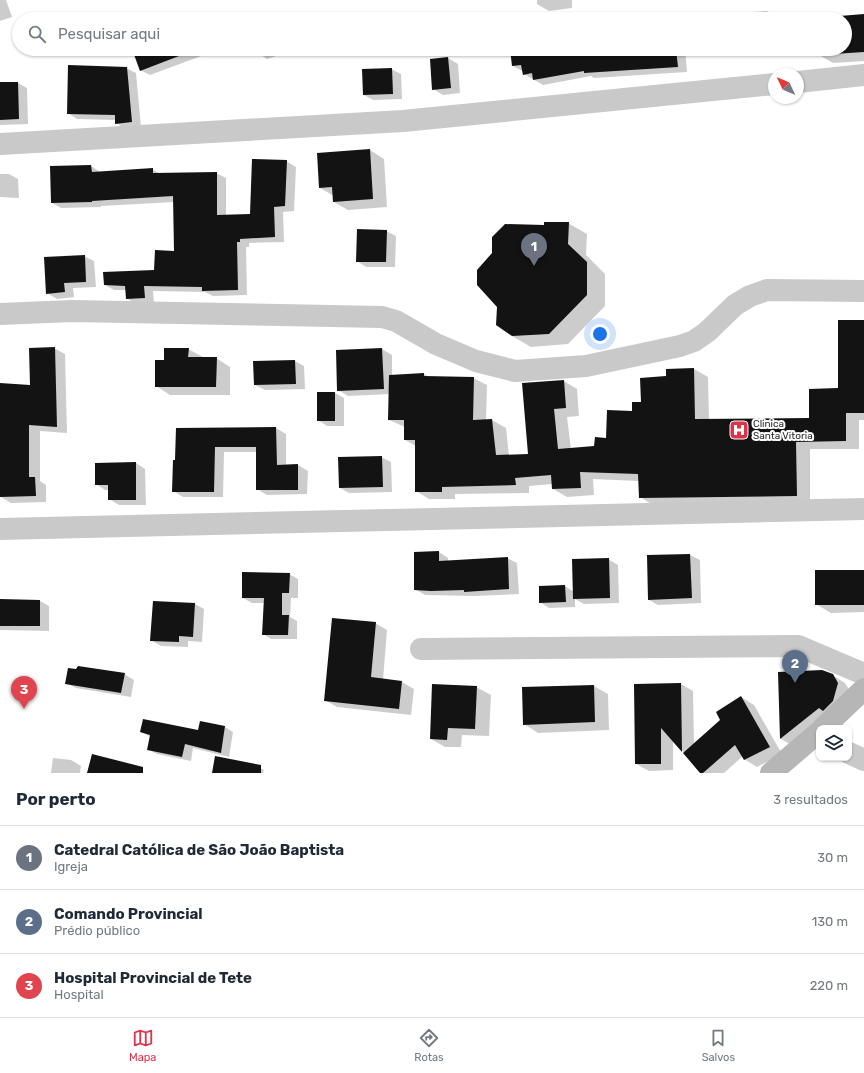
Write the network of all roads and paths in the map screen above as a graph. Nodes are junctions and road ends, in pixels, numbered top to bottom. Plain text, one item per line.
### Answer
1 (864, 75) edge
2 (804, 81) edge
3 (768, 85) edge
4 (0, 144) edge
5 (864, 291) edge
6 (0, 314) edge
7 (864, 509) edge
8 (0, 529) edge
9 (421, 649) dead end
10 (864, 674) edge
11 (864, 688) edge
12 (828, 725) edge
13 (816, 736) edge
14 (852, 754) edge
15 (864, 760) edge
16 (771, 773) edge

1 - 2 street
3 - 4 street
5 - 6 street
7 - 8 street
9 - 10 street
11 - 12 street
13 - 16 street
14 - 15 street

